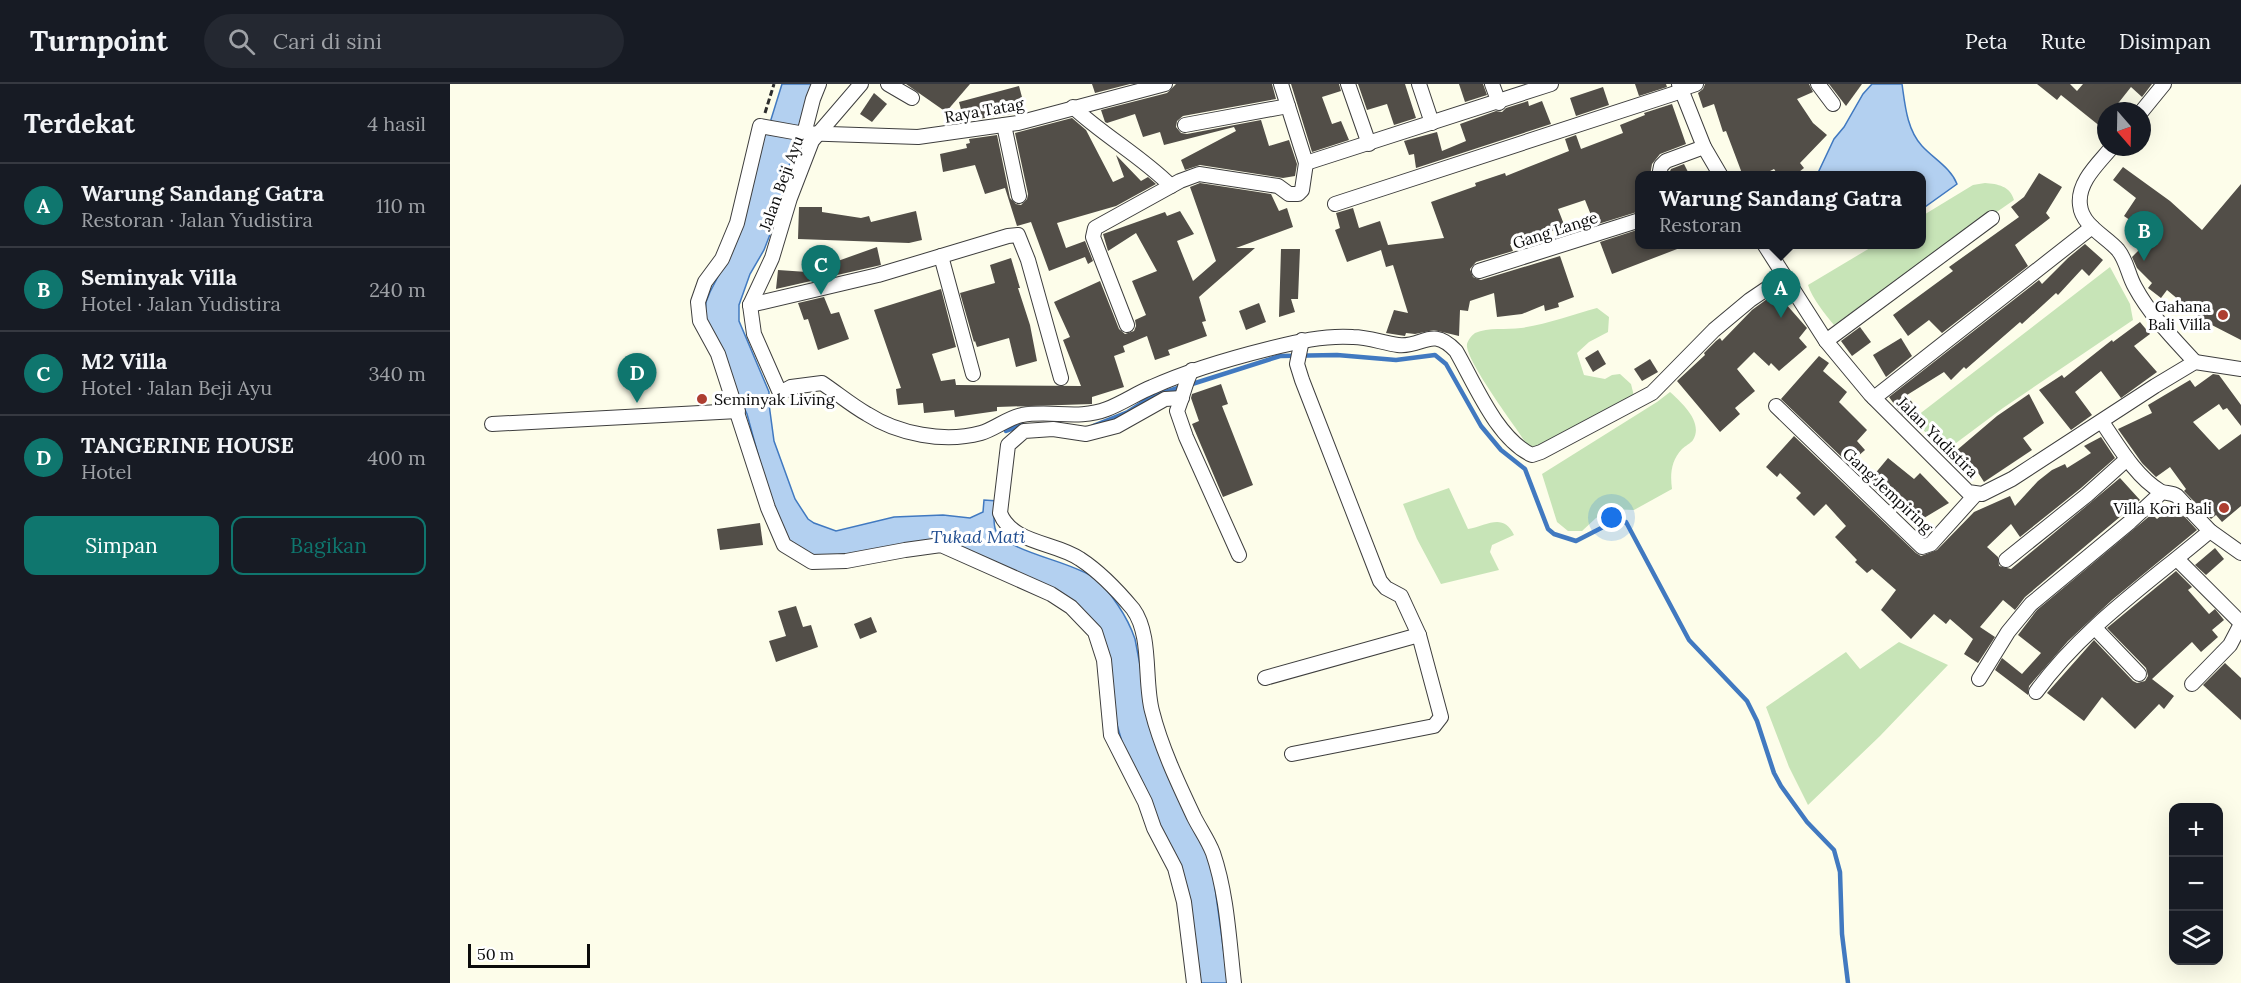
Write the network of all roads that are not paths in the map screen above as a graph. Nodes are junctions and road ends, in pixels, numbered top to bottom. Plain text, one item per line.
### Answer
1 (819, 84) edge
2 (861, 84) edge
3 (888, 84) edge
4 (1165, 84) edge
5 (1281, 84) edge
6 (1348, 84) edge
7 (1419, 84) edge
8 (1492, 84) edge
9 (1551, 84) edge
10 (1696, 84) edge
11 (1818, 84) edge
12 (2164, 84) edge
13 (1681, 88) edge
14 (912, 98) dead end
15 (1498, 102) junction
16 (2149, 102) edge
17 (1833, 104) dead end
18 (1288, 106) junction
19 (1073, 107) junction
20 (1432, 123) junction
21 (1004, 125) junction
22 (1185, 125) dead end
23 (806, 134) junction
24 (1369, 144) junction
25 (1704, 147) junction
26 (2105, 156) edge
27 (1306, 163) junction
28 (1660, 171) edge
29 (1718, 171) edge
30 (1171, 186) junction
31 (1019, 196) dead end
32 (1335, 204) dead end
33 (1992, 218) dead end
34 (1635, 222) edge
35 (2092, 227) junction
36 (1767, 249) edge
37 (941, 256) junction
38 (1479, 272) dead end
39 (1784, 277) junction
40 (750, 305) junction
41 (1127, 325) dead end
42 (1826, 341) junction
43 (1301, 345) junction
44 (2195, 362) junction
45 (2241, 369) edge
46 (973, 374) dead end
47 (1061, 378) dead end
48 (1186, 385) junction
49 (1874, 398) junction
50 (1776, 406) dead end
51 (740, 410) junction
52 (2102, 422) junction
53 (492, 424) dead end
54 (2127, 459) junction
55 (2161, 493) junction
56 (1976, 494) junction
57 (2210, 531) junction
58 (2241, 554) edge
59 (1239, 555) dead end
60 (2177, 559) junction
61 (2006, 560) dead end
62 (2241, 624) edge
63 (2095, 628) junction
64 (1419, 635) junction
65 (2237, 644) edge
66 (2139, 674) dead end
67 (1265, 678) dead end
68 (1979, 679) dead end
69 (2192, 684) dead end
70 (2036, 692) dead end
71 (1292, 754) dead end
72 (1194, 983) edge
73 (1234, 983) edge

1 - 23 street
2 - 23 street, Jalan Beji Ayu
3 - 14 street
4 - 19 street, Raya Tatag
5 - 18 street
6 - 24 street
7 - 20 street
8 - 15 street
9 - 15 street
10 - 13 street
11 - 17 street
12 - 16 street
13 - 25 street
13 - 32 street
15 - 20 street
18 - 22 street
18 - 27 street
19 - 21 street, Raya Tatag
19 - 30 street
20 - 24 street
21 - 23 street, Raya Tatag
21 - 31 street
23 - 40 street, Jalan Beji Ayu
23 - 51 street, Raya Tatag
24 - 27 street
25 - 28 street
25 - 29 street
26 - 35 street
27 - 30 street
30 - 41 street
33 - 42 street
34 - 38 street, Gang Lange
35 - 44 street
35 - 49 street
36 - 39 street, Jalan Yudistira
37 - 40 street
37 - 46 street
37 - 47 street
39 - 42 street, Jalan Yudistira
39 - 43 street
40 - 48 street
42 - 49 street, Jalan Yudistira
43 - 48 street
43 - 64 street
44 - 45 street
44 - 52 street, Jalan Yudistira
48 - 59 street
48 - 73 street
49 - 56 street, Jalan Yudistira
50 - 56 street, Gang Jempiring
51 - 53 street
51 - 72 street
52 - 54 street
52 - 56 street, Jalan Yudistira
54 - 55 street
54 - 61 street
55 - 57 street
55 - 68 street
57 - 58 street
57 - 60 street
60 - 62 street
60 - 63 street
62 - 65 street
63 - 66 street
63 - 70 street
64 - 67 street
64 - 71 street
65 - 69 street

